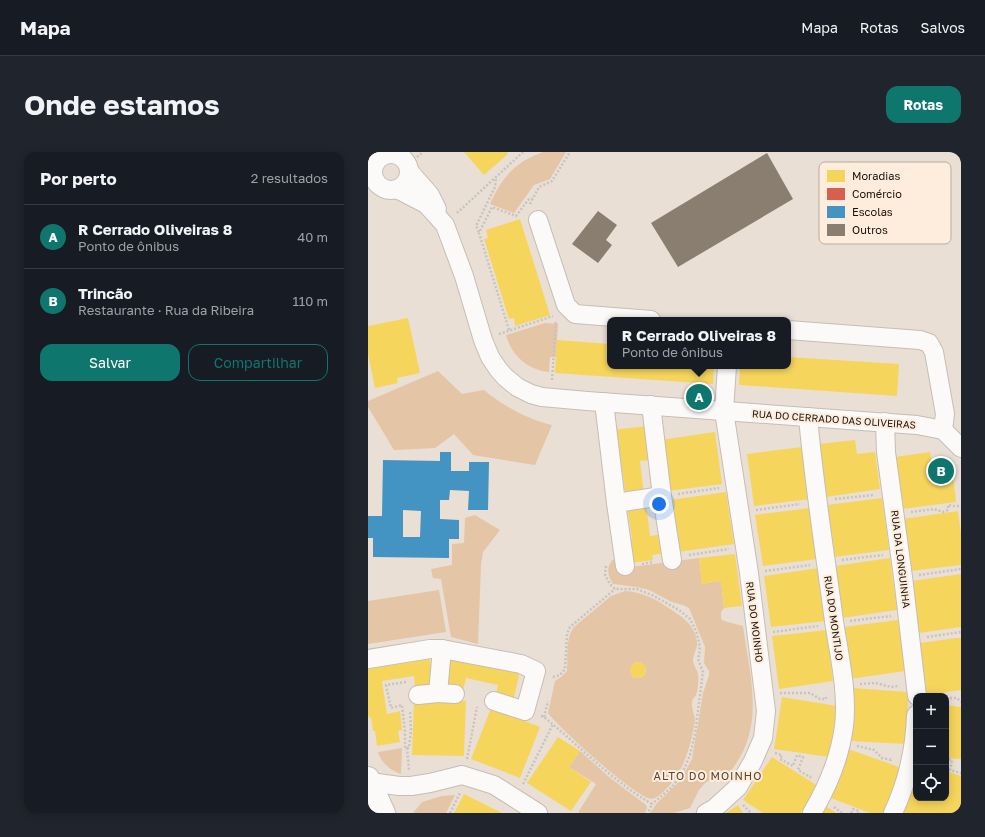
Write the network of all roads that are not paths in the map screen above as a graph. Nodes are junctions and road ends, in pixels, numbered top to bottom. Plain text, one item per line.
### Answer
1 (394, 154) edge
2 (409, 171) junction
3 (371, 173) edge
4 (397, 189) junction
5 (538, 220) road end
6 (443, 222) junction
7 (614, 317) edge
8 (791, 330) edge
9 (727, 369) edge
10 (604, 402) junction
11 (651, 405) junction
12 (724, 411) junction
13 (808, 417) junction
14 (885, 422) junction
15 (944, 430) junction
16 (961, 448) edge
17 (662, 496) junction
18 (616, 503) junction
19 (624, 559) road end
20 (672, 560) dead end
21 (442, 649) junction
22 (368, 659) edge
23 (917, 693) edge
24 (412, 695) road end
25 (494, 701) dead end
26 (916, 729) edge
27 (369, 780) edge
28 (384, 813) edge
29 (538, 813) edge
30 (706, 813) edge
31 (812, 813) edge
32 (893, 813) edge

1 - 2 street
1 - 3 street
2 - 4 street
2 - 6 street, RUA DO CERRADO DAS OLIVEIRAS
3 - 4 street
4 - 6 street, RUA DO CERRADO DAS OLIVEIRAS
5 - 7 street
6 - 10 street, RUA DO CERRADO DAS OLIVEIRAS
8 - 15 street
9 - 12 street
10 - 11 street, RUA DO CERRADO DAS OLIVEIRAS
10 - 18 street
11 - 12 street, RUA DO CERRADO DAS OLIVEIRAS
11 - 17 street
12 - 13 street, RUA DO CERRADO DAS OLIVEIRAS
12 - 30 street, RUA DO MOINHO
13 - 14 street, RUA DO CERRADO DAS OLIVEIRAS
13 - 31 street, RUA DO MONTIJO
14 - 15 street, RUA DO CERRADO DAS OLIVEIRAS
14 - 23 street, RUA DA LONGUINHA
15 - 16 street
17 - 18 street
17 - 20 street
18 - 19 street
21 - 22 street
21 - 24 street
21 - 25 street
26 - 32 street
27 - 28 street
27 - 29 street

